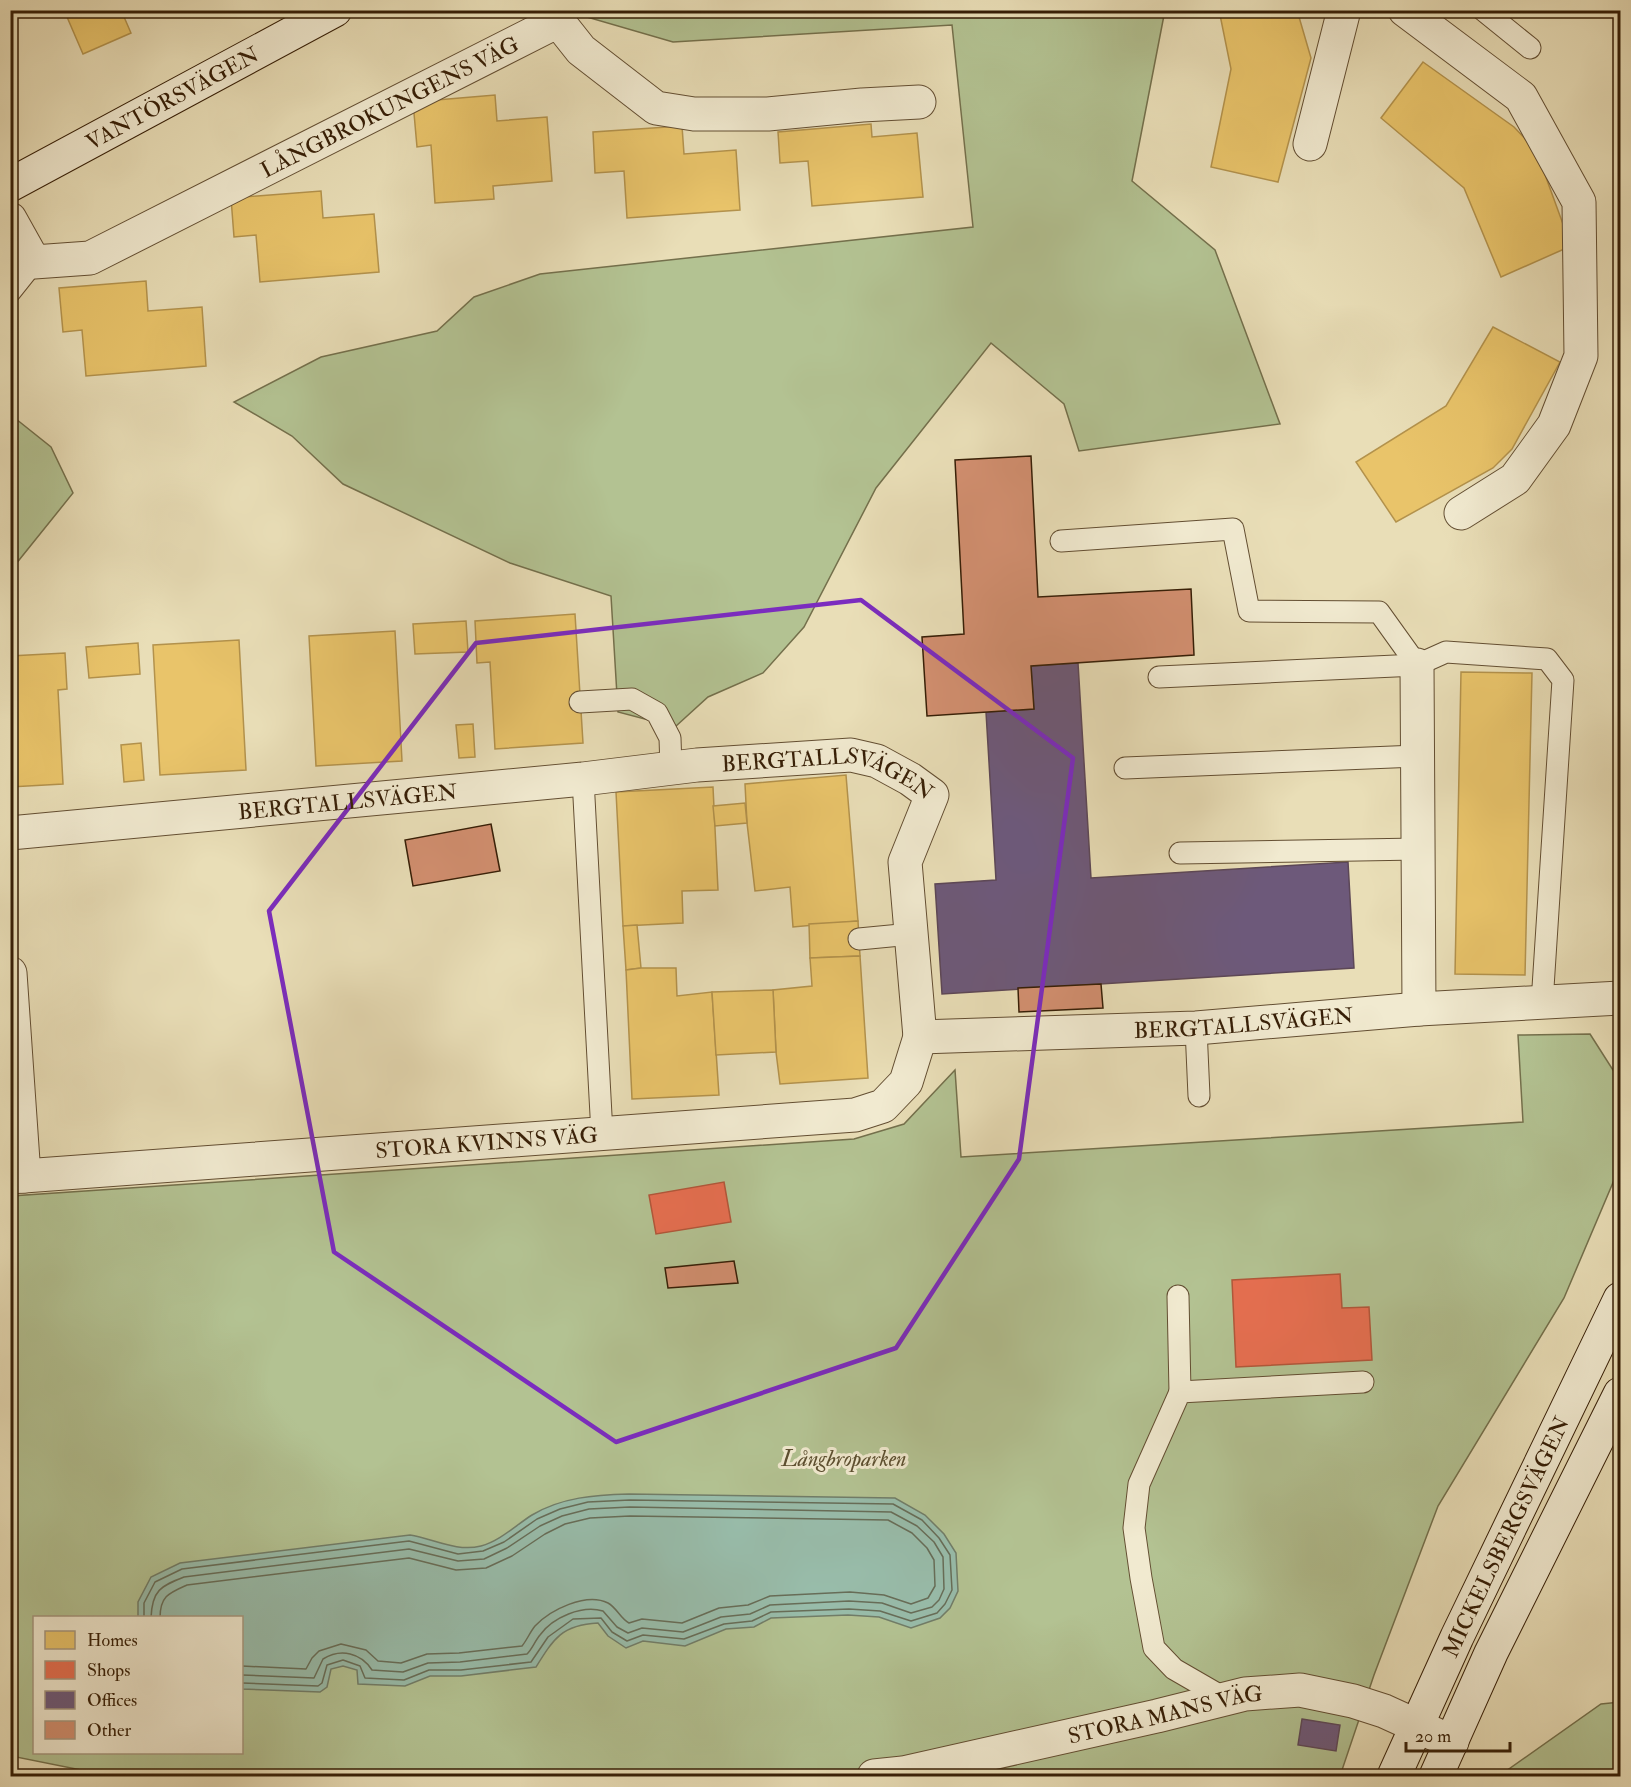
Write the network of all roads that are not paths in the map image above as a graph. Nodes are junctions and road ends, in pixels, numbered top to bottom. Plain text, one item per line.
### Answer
1 (335, 10) edge
2 (1344, 10) edge
3 (1484, 10) edge
4 (1408, 11) edge
5 (1530, 48) dead end
6 (919, 102) dead end
7 (1310, 144) dead end
8 (10, 185) edge
9 (10, 219) edge
10 (34, 262) junction
11 (10, 292) edge
12 (1461, 513) dead end
13 (1061, 541) dead end
14 (1417, 665) junction
15 (1159, 677) dead end
16 (580, 702) dead end
17 (1417, 756) junction
18 (671, 768) junction
19 (1125, 768) dead end
20 (583, 779) junction
21 (10, 833) edge
22 (1418, 849) junction
23 (1180, 854) dead end
24 (911, 934) junction
25 (859, 939) dead end
26 (10, 972) edge
27 (1620, 998) edge
28 (1542, 1003) junction
29 (1419, 1009) junction
30 (1196, 1028) junction
31 (920, 1037) junction
32 (1199, 1096) dead end
33 (602, 1134) junction
34 (17, 1177) edge
35 (1178, 1296) dead end
36 (1620, 1299) edge
37 (1363, 1382) dead end
38 (1180, 1392) junction
39 (1620, 1394) edge
40 (1226, 1699) junction
41 (1416, 1726) junction
42 (1452, 1742) junction
43 (874, 1776) edge
44 (1394, 1776) edge
45 (1436, 1776) edge

1 - 8 street, VANTÖRSVÄGEN
2 - 7 street
3 - 5 lane
4 - 12 street
6 - 10 street, LÅNGBROKUNGENS VÄG
9 - 10 street
10 - 11 lane
13 - 14 lane
14 - 15 lane
14 - 17 street
14 - 28 lane
16 - 18 lane
17 - 19 lane
17 - 22 street
18 - 20 street, BERGTALLSVÄGEN
18 - 24 street, BERGTALLSVÄGEN
20 - 21 street, BERGTALLSVÄGEN
20 - 33 lane
22 - 23 lane
22 - 29 street
24 - 25 lane
24 - 31 street, BERGTALLSVÄGEN
26 - 34 street
27 - 28 street, BERGTALLSVÄGEN
28 - 29 street, BERGTALLSVÄGEN
29 - 30 street, BERGTALLSVÄGEN
30 - 31 street, BERGTALLSVÄGEN
30 - 32 lane
31 - 33 street, STORA KVINNS VÄG
33 - 34 street, STORA KVINNS VÄG
35 - 38 lane
36 - 41 street, MICKELSBERGSVÄGEN
37 - 38 lane
38 - 40 lane
39 - 42 street, MICKELSBERGSVÄGEN
40 - 41 street, STORA MANS VÄG
40 - 43 street, STORA MANS VÄG
41 - 42 street, STORA MANS VÄG
41 - 44 street, MICKELSBERGSVÄGEN
42 - 45 street, MICKELSBERGSVÄGEN

